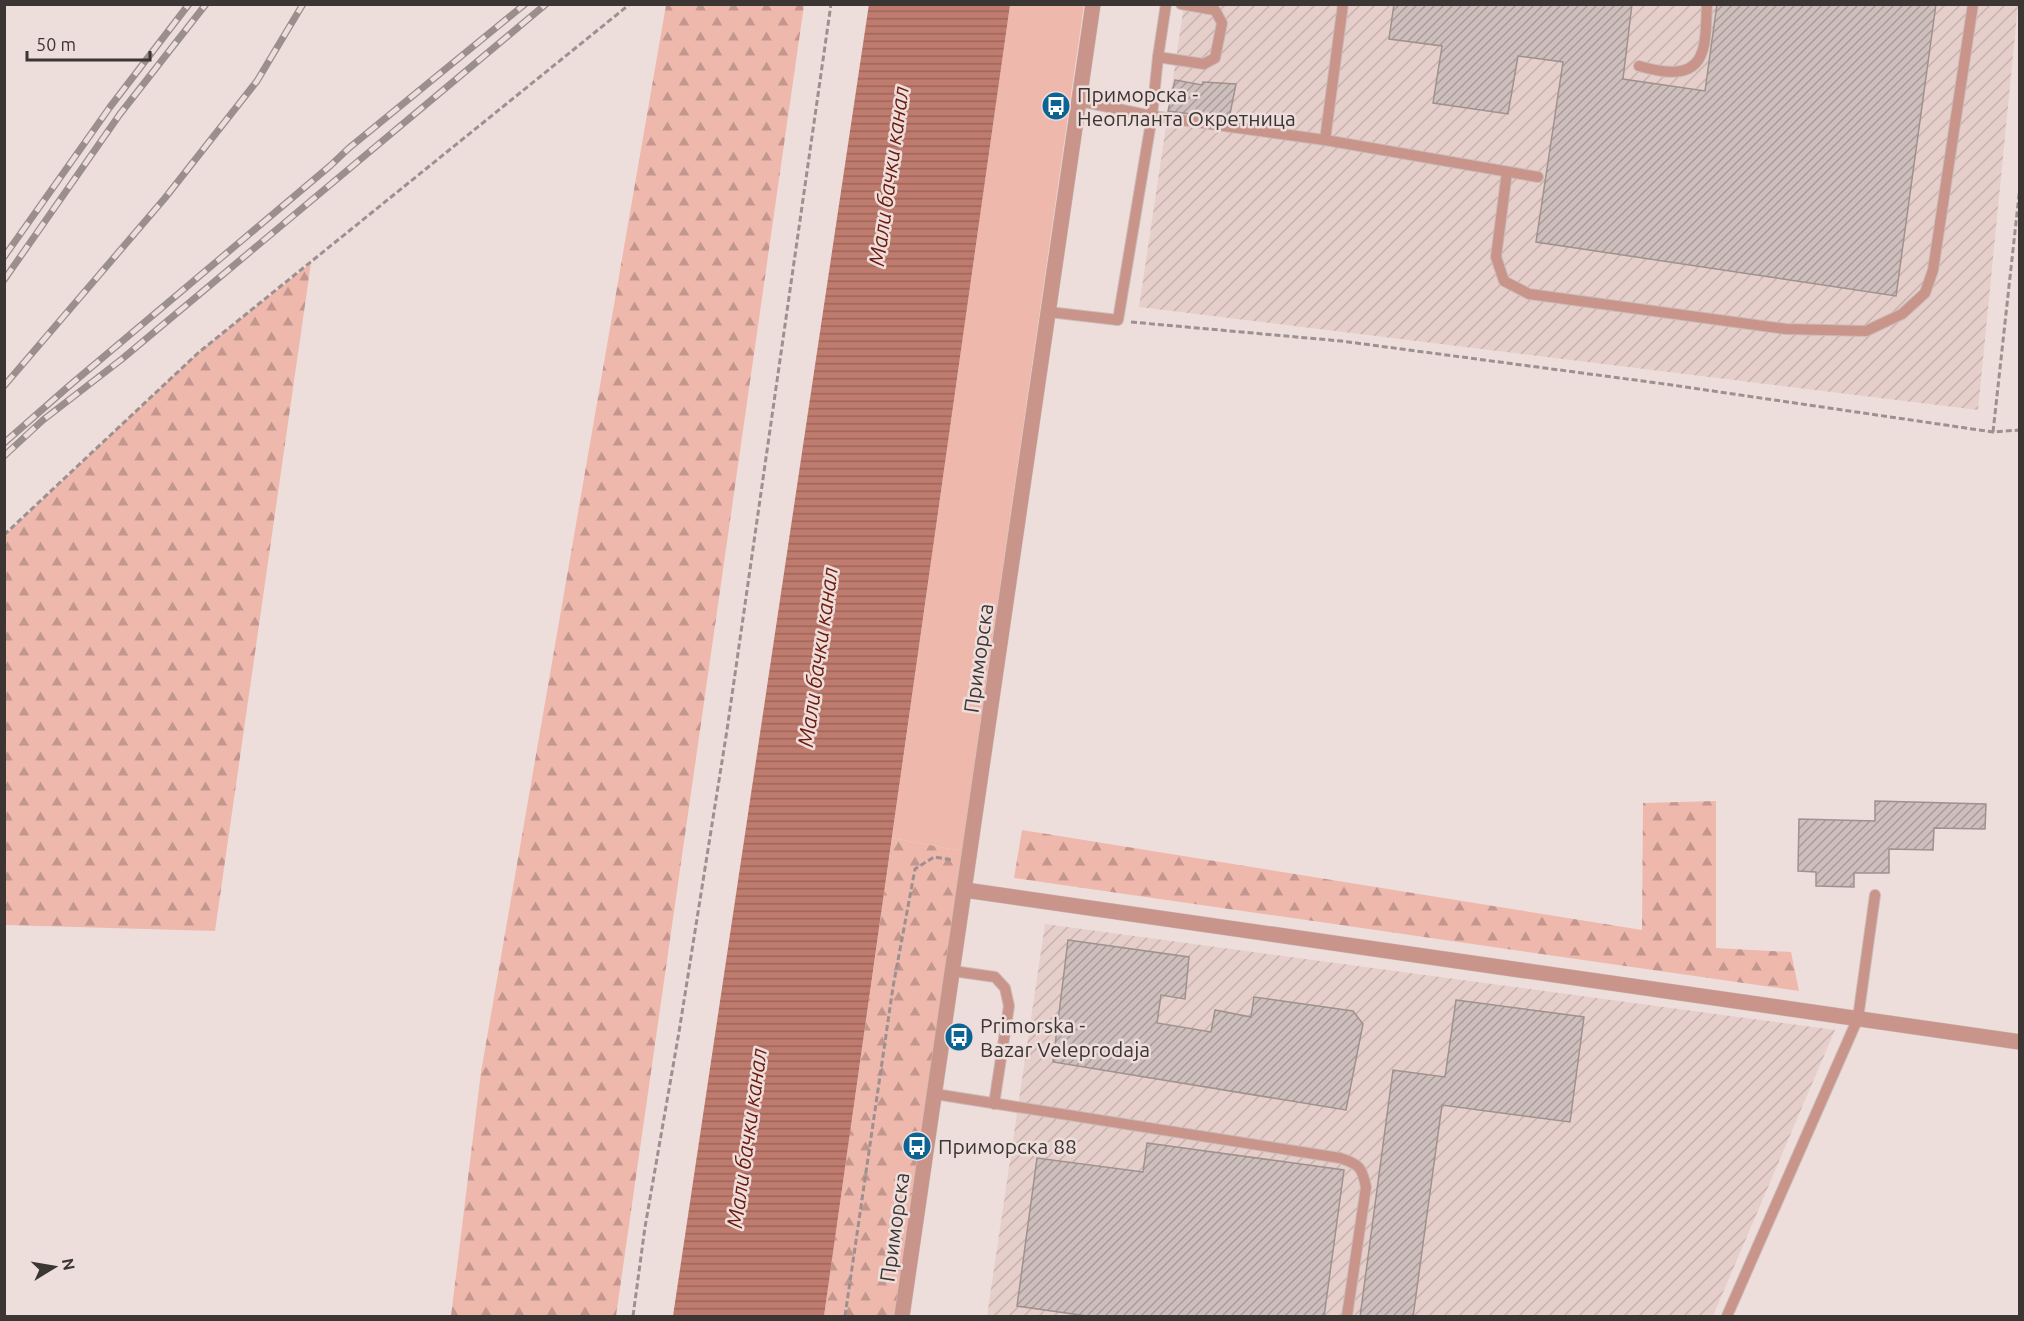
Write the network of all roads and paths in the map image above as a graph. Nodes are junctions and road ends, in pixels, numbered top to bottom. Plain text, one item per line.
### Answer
1 (630, 4) edge
2 (831, 4) edge
3 (1093, 4) edge
4 (1166, 4) edge
5 (1181, 4) edge
6 (1343, 4) edge
7 (1707, 4) edge
8 (1974, 4) edge
9 (1158, 57) junction
10 (1639, 66) dead end
11 (1079, 101) junction
12 (1152, 116) junction
13 (1325, 140) junction
14 (1507, 172) junction
15 (1538, 177) dead end
16 (2019, 186) edge
17 (1049, 312) junction
18 (1118, 320) junction
19 (2019, 430) edge
20 (1993, 432) junction
21 (4, 535) edge
22 (969, 862) junction
23 (965, 890) junction
24 (1875, 895) dead end
25 (953, 971) junction
26 (1858, 1018) junction
27 (2019, 1042) edge
28 (935, 1094) junction
29 (994, 1104) junction
30 (633, 1317) edge
31 (845, 1317) edge
32 (902, 1317) edge
33 (1347, 1317) edge
34 (1727, 1317) edge

1 - 21 path
2 - 30 path
3 - 11 street, Приморска
4 - 9 lane
5 - 9 lane
6 - 13 lane
7 - 10 lane
8 - 14 lane
9 - 12 lane
11 - 12 lane
11 - 17 street, Приморска
12 - 13 lane
12 - 18 lane
13 - 14 lane
14 - 15 lane
16 - 20 path
17 - 18 lane
17 - 22 street, Приморска
18 - 20 path
19 - 20 path
22 - 23 street, Приморска
22 - 31 path
23 - 25 street, Приморска
23 - 26 street
24 - 26 lane
25 - 28 street, Приморска
25 - 29 lane
26 - 27 street
26 - 34 lane
28 - 29 lane
28 - 32 street, Приморска
29 - 33 lane

